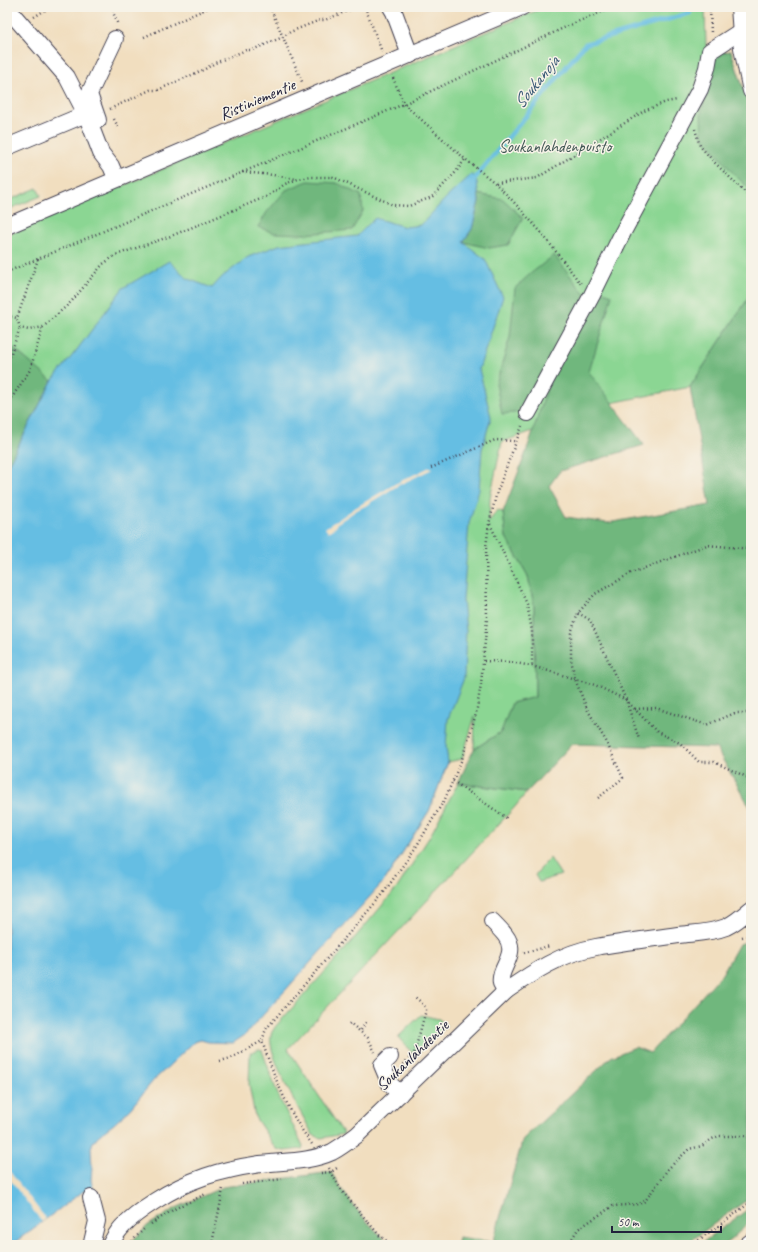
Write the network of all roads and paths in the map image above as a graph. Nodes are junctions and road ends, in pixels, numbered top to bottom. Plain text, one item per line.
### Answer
1 (111, 7) edge
2 (210, 7) edge
3 (270, 7) edge
4 (357, 7) edge
5 (365, 7) edge
6 (391, 7) edge
7 (522, 7) edge
8 (614, 7) edge
9 (710, 7) edge
10 (740, 7) edge
11 (7, 8) edge
12 (741, 32) junction
13 (117, 34) joint
14 (144, 37) dead end
15 (283, 37) junction
16 (710, 51) junction
17 (382, 53) dead end
18 (410, 56) junction
19 (391, 74) dead end
20 (304, 86) dead end
21 (751, 91) edge
22 (696, 96) junction
23 (404, 104) junction
24 (86, 114) junction
25 (696, 124) dead end
26 (119, 130) dead end
27 (7, 147) edge
28 (465, 159) junction
29 (113, 172) junction
30 (241, 172) junction
31 (298, 179) junction
32 (495, 183) junction
33 (751, 198) edge
34 (7, 226) edge
35 (38, 259) junction
36 (7, 272) edge
37 (592, 295) junction
38 (7, 316) edge
39 (17, 318) junction
40 (43, 327) junction
41 (20, 328) junction
42 (7, 364) edge
43 (7, 405) edge
44 (528, 413) joint
45 (515, 441) junction
46 (431, 468) dead end
47 (489, 524) junction
48 (751, 549) edge
49 (578, 613) junction
50 (484, 661) junction
51 (532, 666) junction
52 (575, 679) junction
53 (626, 700) junction
54 (634, 709) junction
55 (751, 713) edge
56 (640, 739) dead end
57 (751, 779) edge
58 (453, 781) junction
59 (598, 798) dead end
60 (508, 819) dead end
61 (751, 909) edge
62 (492, 921) dead end
63 (751, 935) edge
64 (741, 937) dead end
65 (506, 991) junction
66 (416, 997) dead end
67 (367, 1021) dead end
68 (349, 1024) dead end
69 (361, 1030) junction
70 (262, 1041) junction
71 (220, 1061) dead end
72 (386, 1061) junction
73 (400, 1094) junction
74 (751, 1138) edge
75 (310, 1141) dead end
76 (340, 1165) dead end
77 (331, 1172) junction
78 (318, 1174) dead end
79 (283, 1178) dead end
80 (238, 1185) dead end
81 (230, 1186) dead end
82 (223, 1187) junction
83 (218, 1189) dead end
84 (212, 1191) dead end
85 (91, 1198) dead end
86 (751, 1202) edge
87 (92, 1242) dead end
88 (751, 1242) edge
89 (110, 1245) edge
90 (130, 1245) edge
91 (212, 1245) edge
92 (392, 1245) edge
93 (568, 1245) edge
94 (692, 1245) edge
95 (747, 1245) edge

1 - 13 path
2 - 14 path
3 - 15 path
4 - 15 path
5 - 17 path
6 - 18 street
7 - 18 street, Ristiniementie
8 - 23 path
9 - 16 path
10 - 12 street
11 - 24 street
12 - 16 street
12 - 21 street
13 - 29 street
15 - 20 path
15 - 26 path
16 - 22 street
18 - 29 street, Ristiniementie
19 - 23 path
22 - 32 path
22 - 37 street
23 - 28 path
23 - 30 path
24 - 27 street
24 - 29 street
25 - 33 path
28 - 31 path
28 - 32 path
29 - 34 street, Ristiniementie
30 - 31 path
30 - 35 path
31 - 40 path
32 - 37 path
35 - 36 path
35 - 39 path
37 - 44 street
38 - 39 path
39 - 41 path
40 - 41 path
40 - 43 path
41 - 42 path
44 - 45 path
45 - 46 path
45 - 47 path
47 - 50 path
47 - 51 path
48 - 49 path
49 - 52 path
49 - 53 path
50 - 51 path
50 - 58 path
51 - 52 path
52 - 53 path
52 - 59 path
53 - 54 path
53 - 56 path
54 - 55 path
54 - 57 path
58 - 60 path
58 - 70 path
61 - 65 street, Soukanlahdentie
62 - 65 street
63 - 64 path
65 - 73 street, Soukanlahdentie
66 - 72 path
67 - 69 path
68 - 69 path
69 - 72 path
70 - 71 path
70 - 75 path
72 - 73 street
73 - 89 street, Soukanlahdentie
74 - 93 path
76 - 77 path
77 - 78 path
77 - 92 path
79 - 80 path
81 - 82 path
82 - 83 path
82 - 91 path
84 - 90 path
85 - 87 street
86 - 94 path
88 - 95 street

